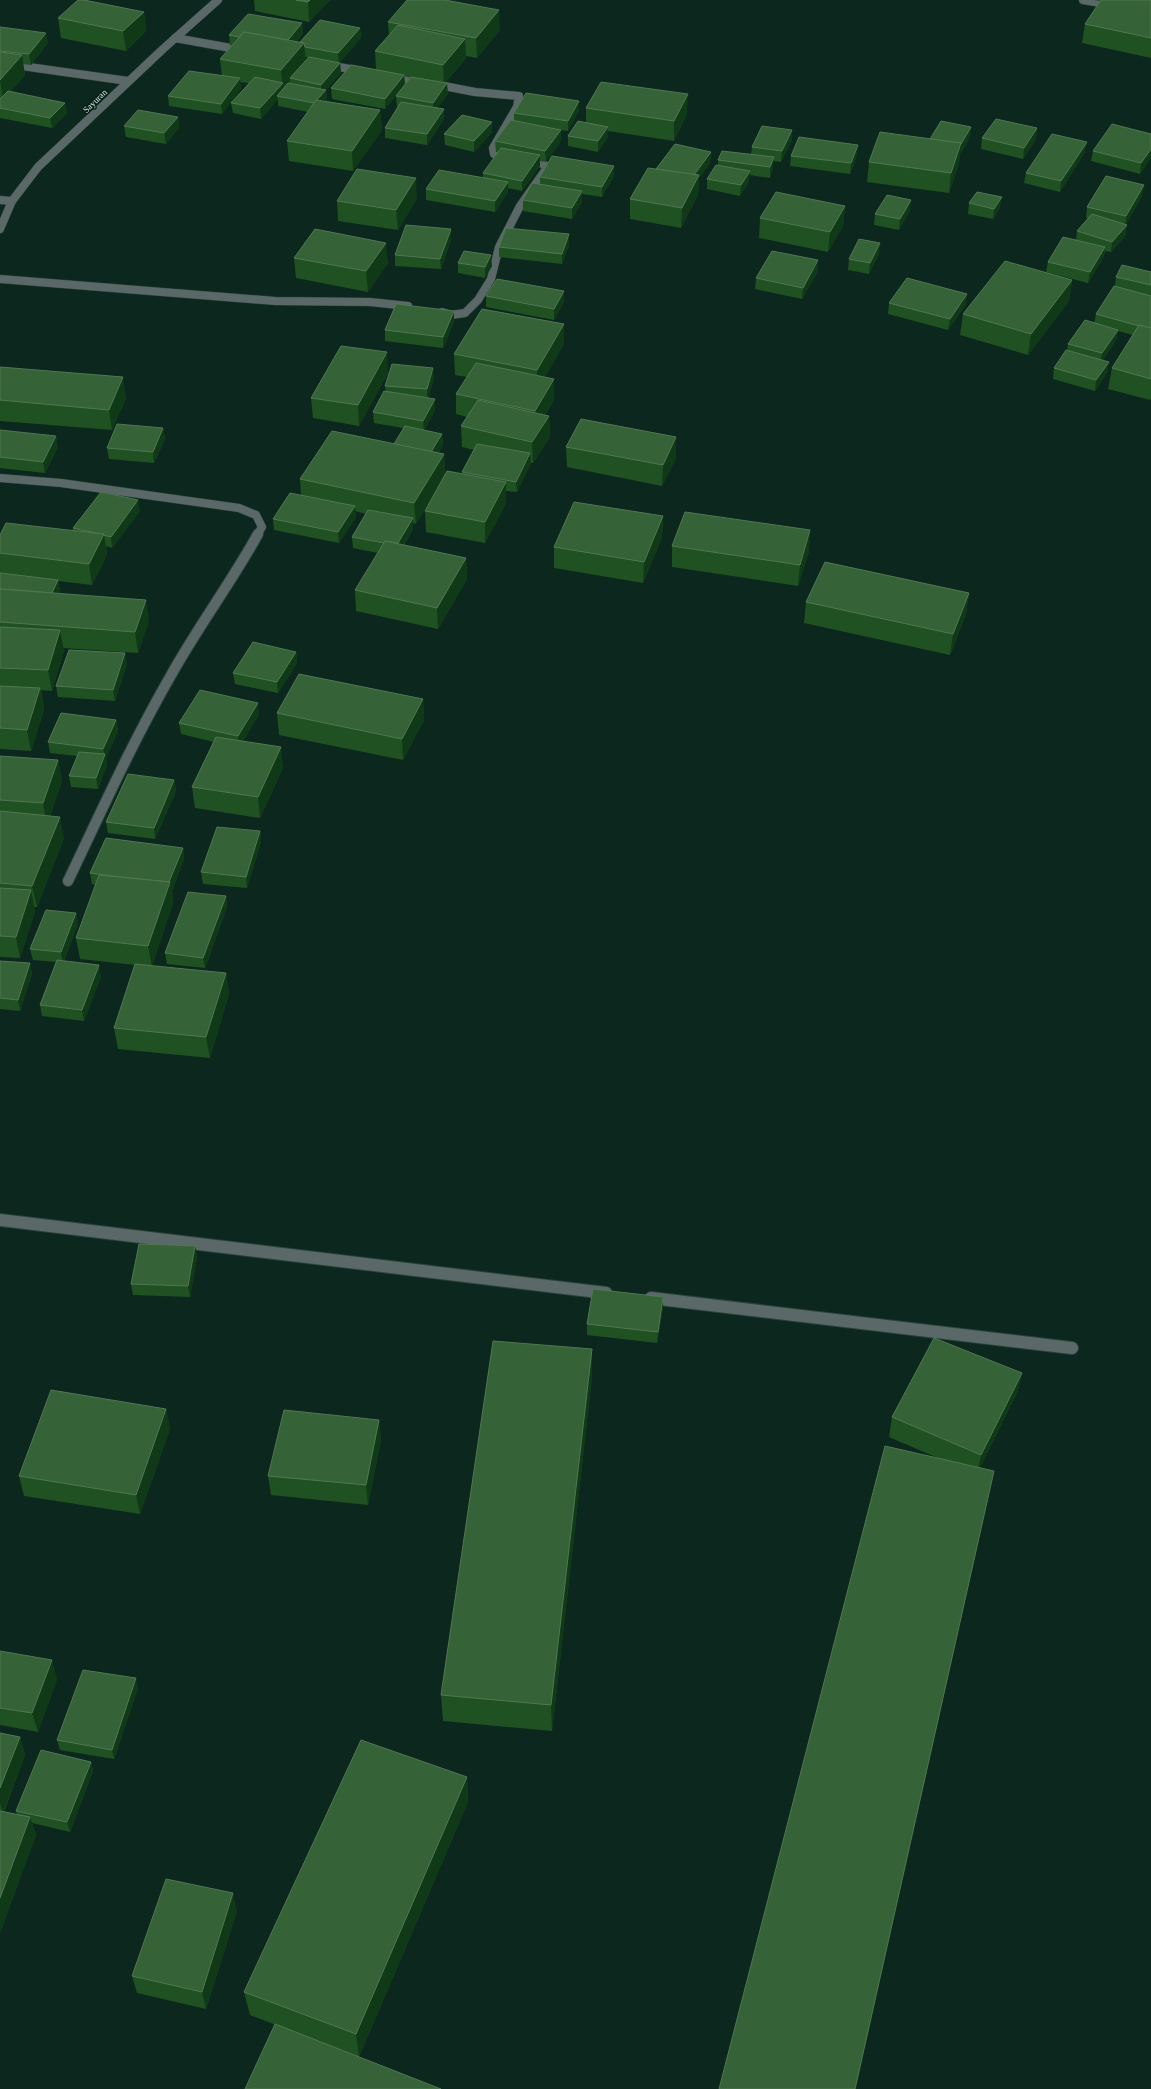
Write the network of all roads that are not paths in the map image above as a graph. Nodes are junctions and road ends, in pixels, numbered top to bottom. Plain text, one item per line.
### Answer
1 (218, 0) edge
2 (1083, 0) edge
3 (1120, 6) edge
4 (175, 38) junction
5 (253, 52) edge
6 (0, 63) edge
7 (315, 63) edge
8 (370, 72) edge
9 (385, 75) edge
10 (128, 81) junction
11 (0, 200) edge
12 (12, 201) junction
13 (0, 229) edge
14 (0, 279) edge
15 (418, 308) edge
16 (432, 310) edge
17 (0, 478) edge
18 (68, 881) dead end
19 (0, 1220) edge
20 (619, 1294) edge
21 (643, 1297) edge
22 (1072, 1348) dead end

1 - 4 street, Sayuran
2 - 3 street
4 - 5 street
4 - 10 street, Sayuran
6 - 10 street
7 - 8 street
9 - 16 street
10 - 12 street, Sayuran
11 - 12 street
12 - 13 street, Sayuran
14 - 15 street
17 - 18 street
19 - 20 street
21 - 22 street

